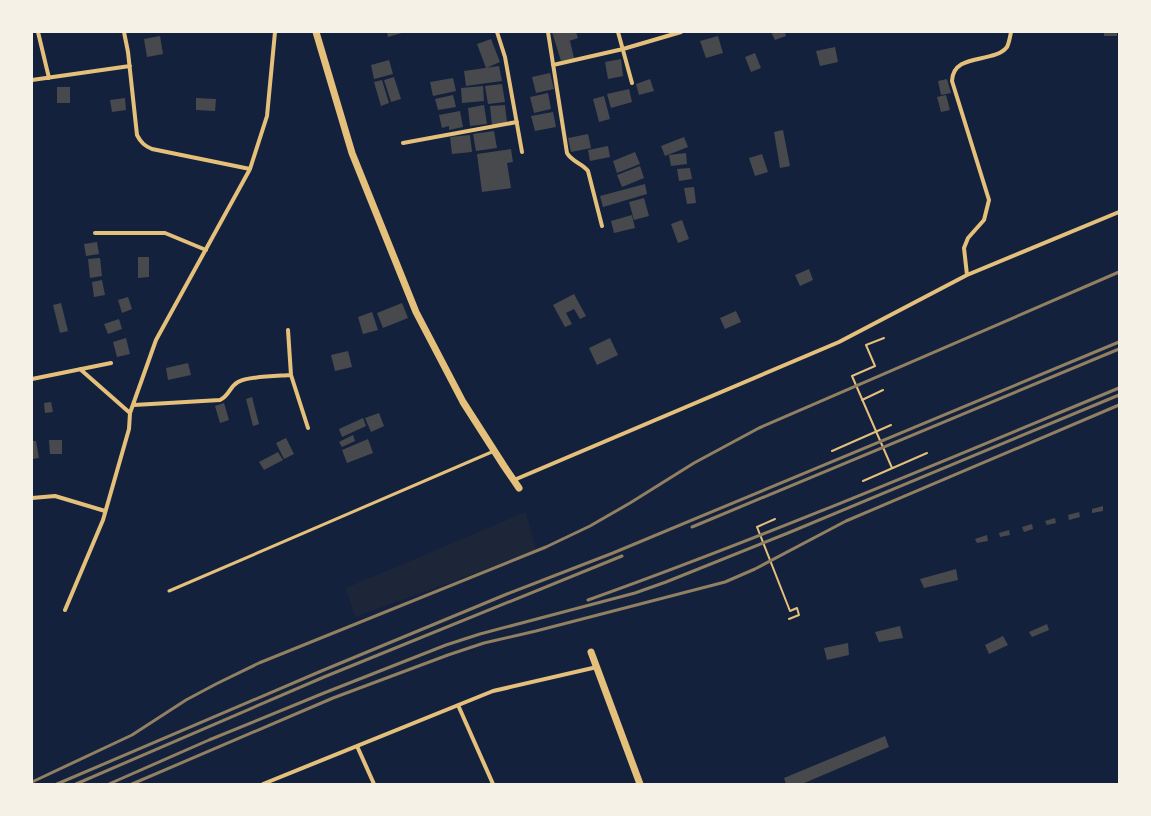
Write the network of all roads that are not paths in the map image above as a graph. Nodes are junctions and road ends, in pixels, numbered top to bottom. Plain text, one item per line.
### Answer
1 (38, 32) edge
2 (124, 32) edge
3 (275, 32) edge
4 (316, 32) edge
5 (497, 32) edge
6 (548, 32) edge
7 (618, 32) edge
8 (681, 32) edge
9 (1011, 32) edge
10 (623, 49) junction
11 (554, 65) junction
12 (130, 66) junction
13 (49, 78) junction
14 (32, 80) edge
15 (632, 83) dead end
16 (517, 122) junction
17 (403, 144) dead end
18 (522, 152) dead end
19 (250, 169) junction
20 (1119, 212) edge
21 (602, 226) dead end
22 (95, 233) dead end
23 (206, 250) junction
24 (967, 275) junction
25 (288, 330) dead end
26 (110, 364) dead end
27 (80, 369) junction
28 (292, 375) junction
29 (32, 379) edge
30 (134, 405) junction
31 (130, 413) junction
32 (308, 428) dead end
33 (494, 451) junction
34 (514, 480) junction
35 (520, 488) dead end
36 (32, 498) edge
37 (105, 511) junction
38 (169, 591) dead end
39 (65, 610) dead end
40 (591, 652) dead end
41 (597, 667) junction
42 (458, 704) junction
43 (357, 746) junction
44 (263, 784) edge
45 (374, 784) edge
46 (493, 784) edge
47 (640, 784) edge

1 - 13 street
2 - 12 street
3 - 19 street
4 - 33 street
5 - 16 street
6 - 11 street
7 - 10 street
8 - 10 street
9 - 24 street
10 - 11 street
10 - 15 street
11 - 21 street
12 - 13 street
12 - 19 street
13 - 14 street
16 - 17 street
16 - 18 street
19 - 23 street
20 - 24 street
22 - 23 street
23 - 30 street
24 - 34 street
25 - 28 street
26 - 27 street
27 - 29 street
27 - 31 street
28 - 30 street
28 - 32 street
30 - 31 street
31 - 37 street
33 - 34 street
33 - 38 lane
34 - 35 street
36 - 37 street
37 - 39 street
40 - 41 street
41 - 42 street
41 - 47 street
42 - 43 street
42 - 46 street
43 - 44 street
43 - 45 street

